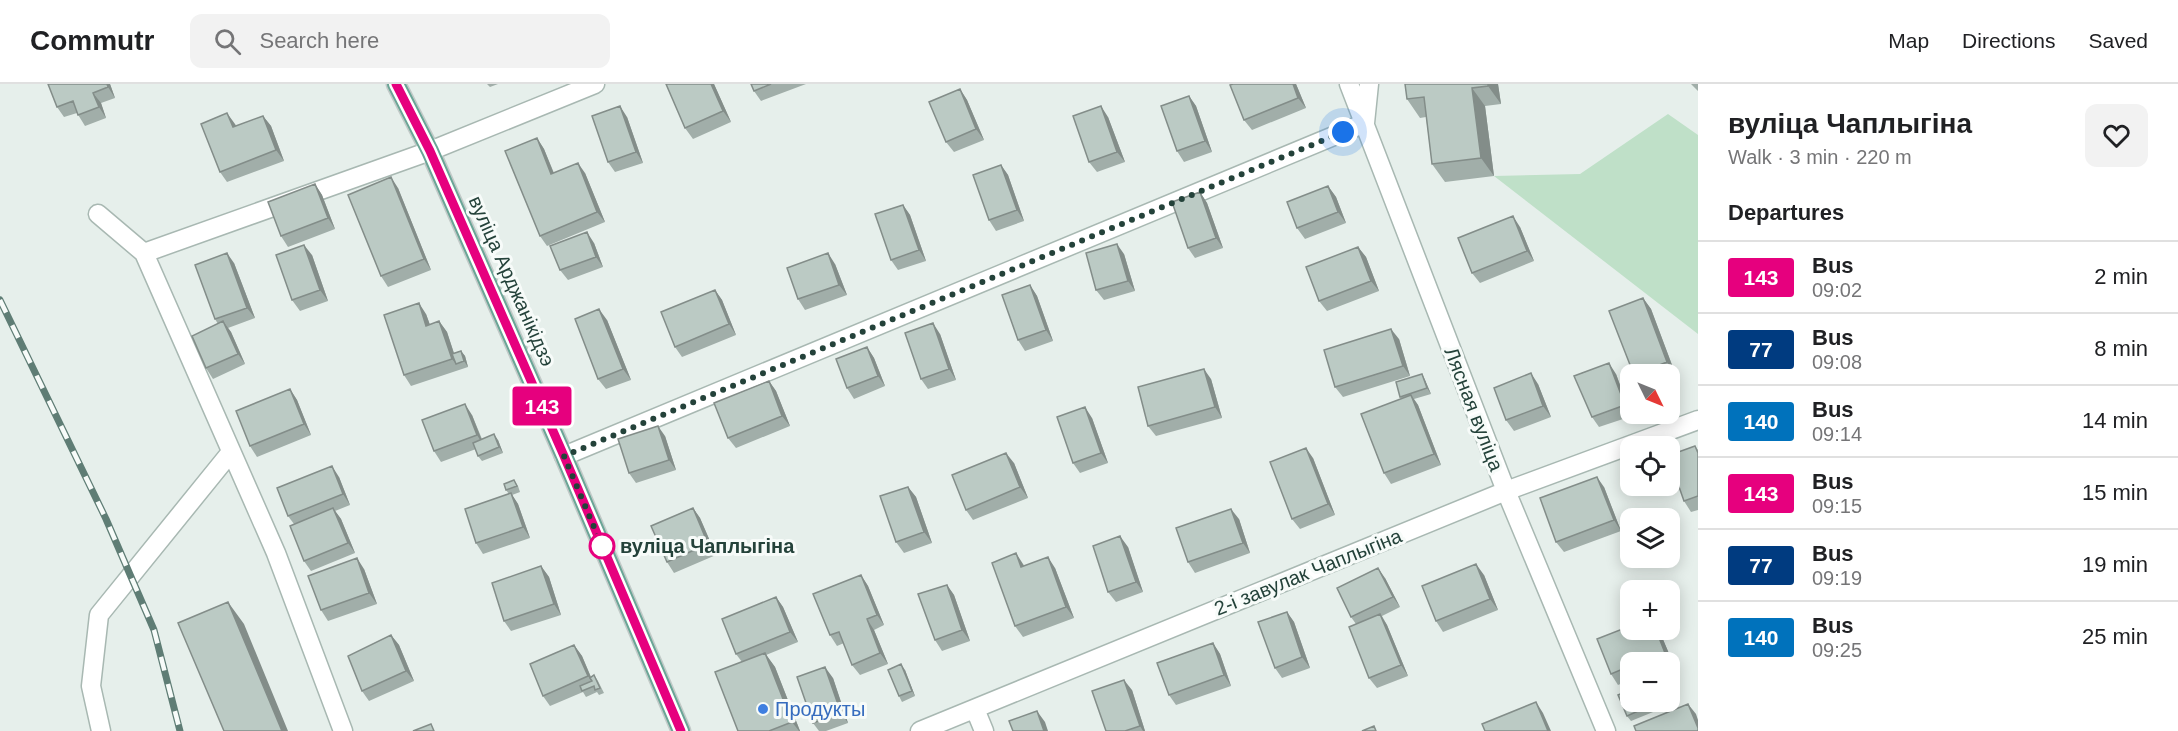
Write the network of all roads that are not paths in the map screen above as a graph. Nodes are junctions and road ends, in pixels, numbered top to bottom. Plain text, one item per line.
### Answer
1 (396, 84) edge
2 (595, 84) edge
3 (1349, 84) edge
4 (1370, 84) edge
5 (1365, 123) junction
6 (430, 151) junction
7 (98, 214) dead end
8 (144, 253) junction
9 (1698, 420) edge
10 (231, 452) junction
11 (564, 456) junction
12 (1506, 491) junction
13 (975, 709) junction
14 (100, 731) edge
15 (343, 731) edge
16 (681, 731) edge
17 (920, 731) edge
18 (984, 731) edge
19 (1606, 731) edge

1 - 6 main road, вуліца Арджанікідзэ
2 - 6 street
3 - 5 street, Лясная вуліца
4 - 5 street
5 - 11 street
5 - 12 street, Лясная вуліца
6 - 8 street
6 - 11 main road, вуліца Арджанікідзэ
7 - 8 street
8 - 10 street
9 - 12 street, 2-і завулак Чаплыгіна
10 - 14 street
10 - 15 street
11 - 16 main road, вуліца Арджанікідзэ
12 - 13 street, 2-і завулак Чаплыгіна
12 - 19 street, Лясная вуліца
13 - 17 street, 2-і завулак Чаплыгіна
13 - 18 street

